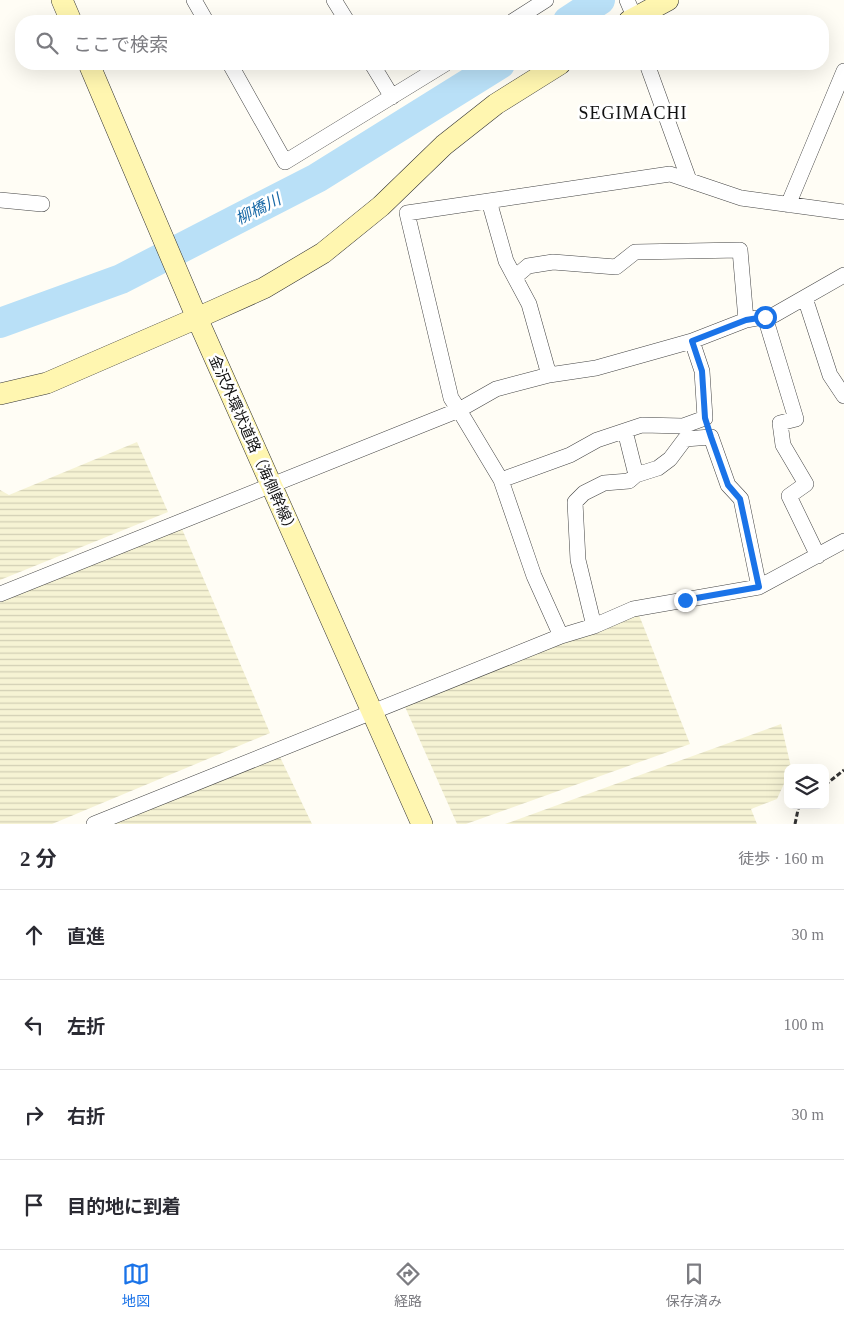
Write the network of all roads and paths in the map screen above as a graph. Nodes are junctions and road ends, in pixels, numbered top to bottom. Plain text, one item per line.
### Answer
1 (62, 0) edge
2 (194, 0) edge
3 (334, 0) edge
4 (546, 0) edge
5 (668, 0) edge
6 (631, 12) edge
7 (68, 15) edge
8 (203, 15) edge
9 (343, 15) edge
10 (522, 15) edge
11 (92, 70) edge
12 (233, 70) edge
13 (376, 70) edge
14 (435, 70) edge
15 (550, 70) edge
16 (649, 70) edge
17 (844, 71) edge
18 (392, 97) junction
19 (689, 180) junction
20 (0, 200) edge
21 (490, 201) junction
22 (42, 204) dead end
23 (788, 204) junction
24 (844, 212) edge
25 (844, 275) edge
26 (514, 277) junction
27 (804, 298) junction
28 (765, 317) junction
29 (197, 318) junction
30 (746, 320) junction
31 (692, 341) junction
32 (549, 375) junction
33 (0, 394) edge
34 (844, 396) edge
35 (459, 410) junction
36 (705, 418) junction
37 (625, 431) junction
38 (684, 432) junction
39 (711, 437) junction
40 (636, 475) junction
41 (500, 480) junction
42 (270, 486) junction
43 (844, 541) edge
44 (818, 556) junction
45 (759, 587) junction
46 (0, 594) edge
47 (594, 626) junction
48 (561, 636) junction
49 (371, 712) junction
50 (844, 770) edge
51 (829, 782) edge
52 (798, 809) edge
53 (94, 824) edge
54 (422, 824) edge
55 (795, 824) edge

1 - 7 street
2 - 8 street
3 - 9 street
4 - 10 street
5 - 6 street
11 - 29 street, 金沢外環状道路（海側幹線）
12 - 18 street
13 - 18 street
14 - 18 street
15 - 29 street
16 - 19 street
17 - 23 street
19 - 21 street
19 - 23 street
20 - 22 street
21 - 26 street
21 - 35 street
23 - 24 street
25 - 27 street
26 - 30 street
26 - 32 street
27 - 28 street
27 - 34 street
28 - 30 street
28 - 44 street
29 - 33 street
29 - 42 street, 金沢外環状道路（海側幹線）
30 - 31 street
31 - 32 street
31 - 36 street
32 - 35 street
35 - 41 street
35 - 42 street
36 - 38 street
36 - 39 street
37 - 38 street
37 - 40 street
37 - 41 street
38 - 39 street
38 - 40 street
39 - 45 street
40 - 47 street
41 - 48 street
42 - 46 street
42 - 49 street, 金沢外環状道路（海側幹線）
43 - 44 street
44 - 45 street
45 - 47 street
47 - 48 street
48 - 49 street
49 - 53 street
49 - 54 street, 金沢外環状道路（海側幹線）
50 - 51 path
52 - 55 path

